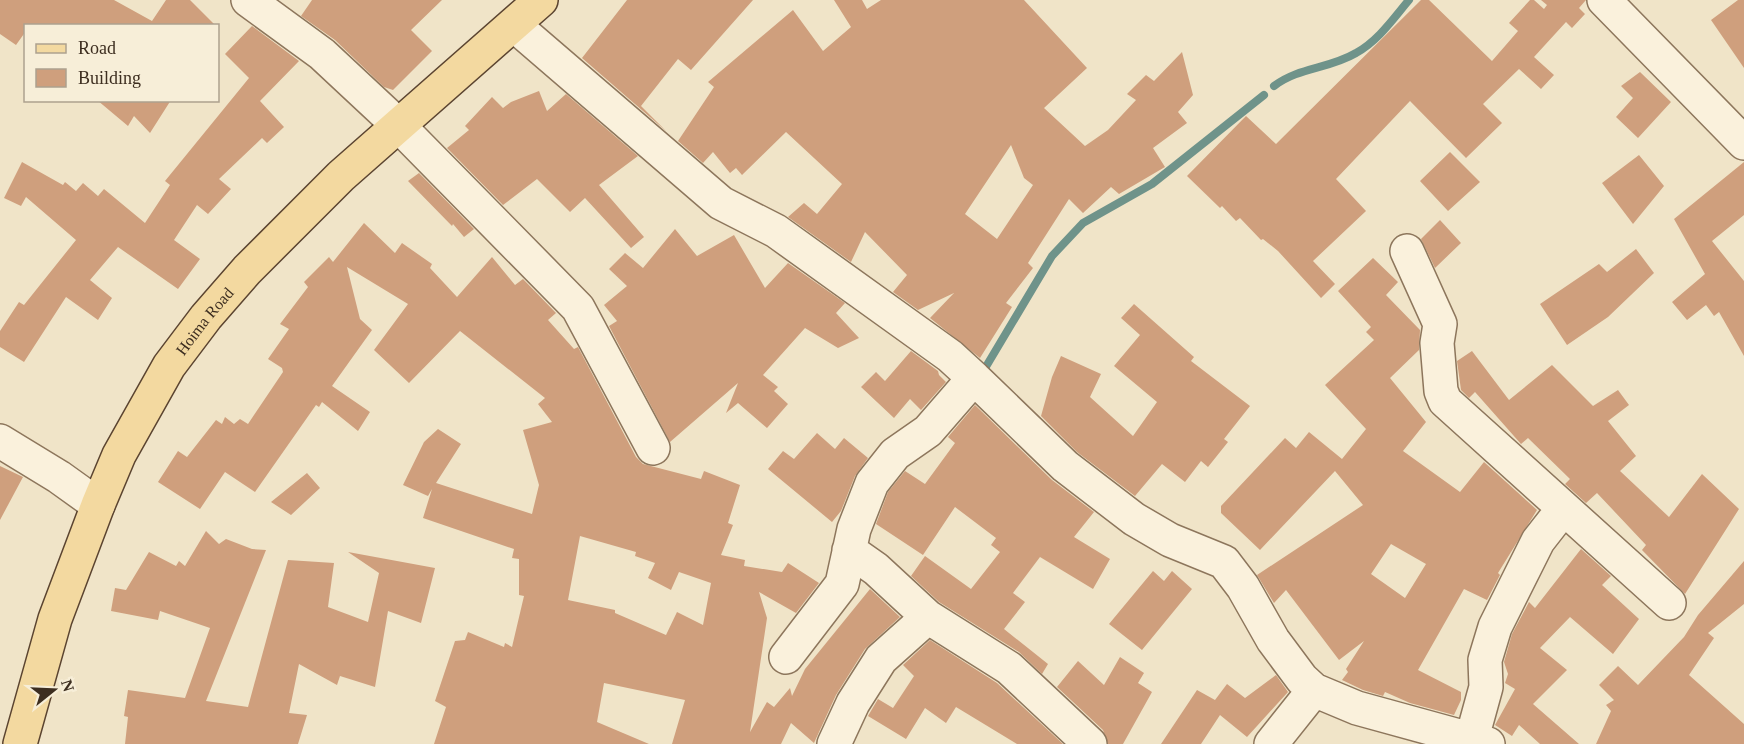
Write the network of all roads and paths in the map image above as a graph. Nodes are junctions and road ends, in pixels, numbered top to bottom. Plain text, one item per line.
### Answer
1 (248, 0) edge
2 (541, 0) edge
3 (1604, 0) edge
4 (514, 25) junction
5 (397, 124) junction
6 (1739, 128) edge
7 (1407, 251) dead end
8 (974, 378) junction
9 (0, 441) edge
10 (653, 448) dead end
11 (98, 505) junction
12 (1563, 509) junction
13 (849, 550) junction
14 (1669, 603) dead end
15 (928, 617) junction
16 (786, 657) dead end
17 (1314, 690) junction
18 (1480, 741) edge
19 (20, 744) edge
20 (834, 744) edge
21 (1090, 744) edge
22 (1271, 744) edge

1 - 5 street
2 - 4 main road, Hoima Road
3 - 6 street
4 - 5 main road, Hoima Road
4 - 8 street
5 - 10 street
5 - 11 main road, Hoima Road
7 - 12 street
8 - 13 street
8 - 17 street
9 - 11 street
11 - 19 main road, Hoima Road
12 - 14 street
12 - 18 street
13 - 15 street
13 - 16 street
15 - 20 street
15 - 21 street
17 - 18 street
17 - 22 street

